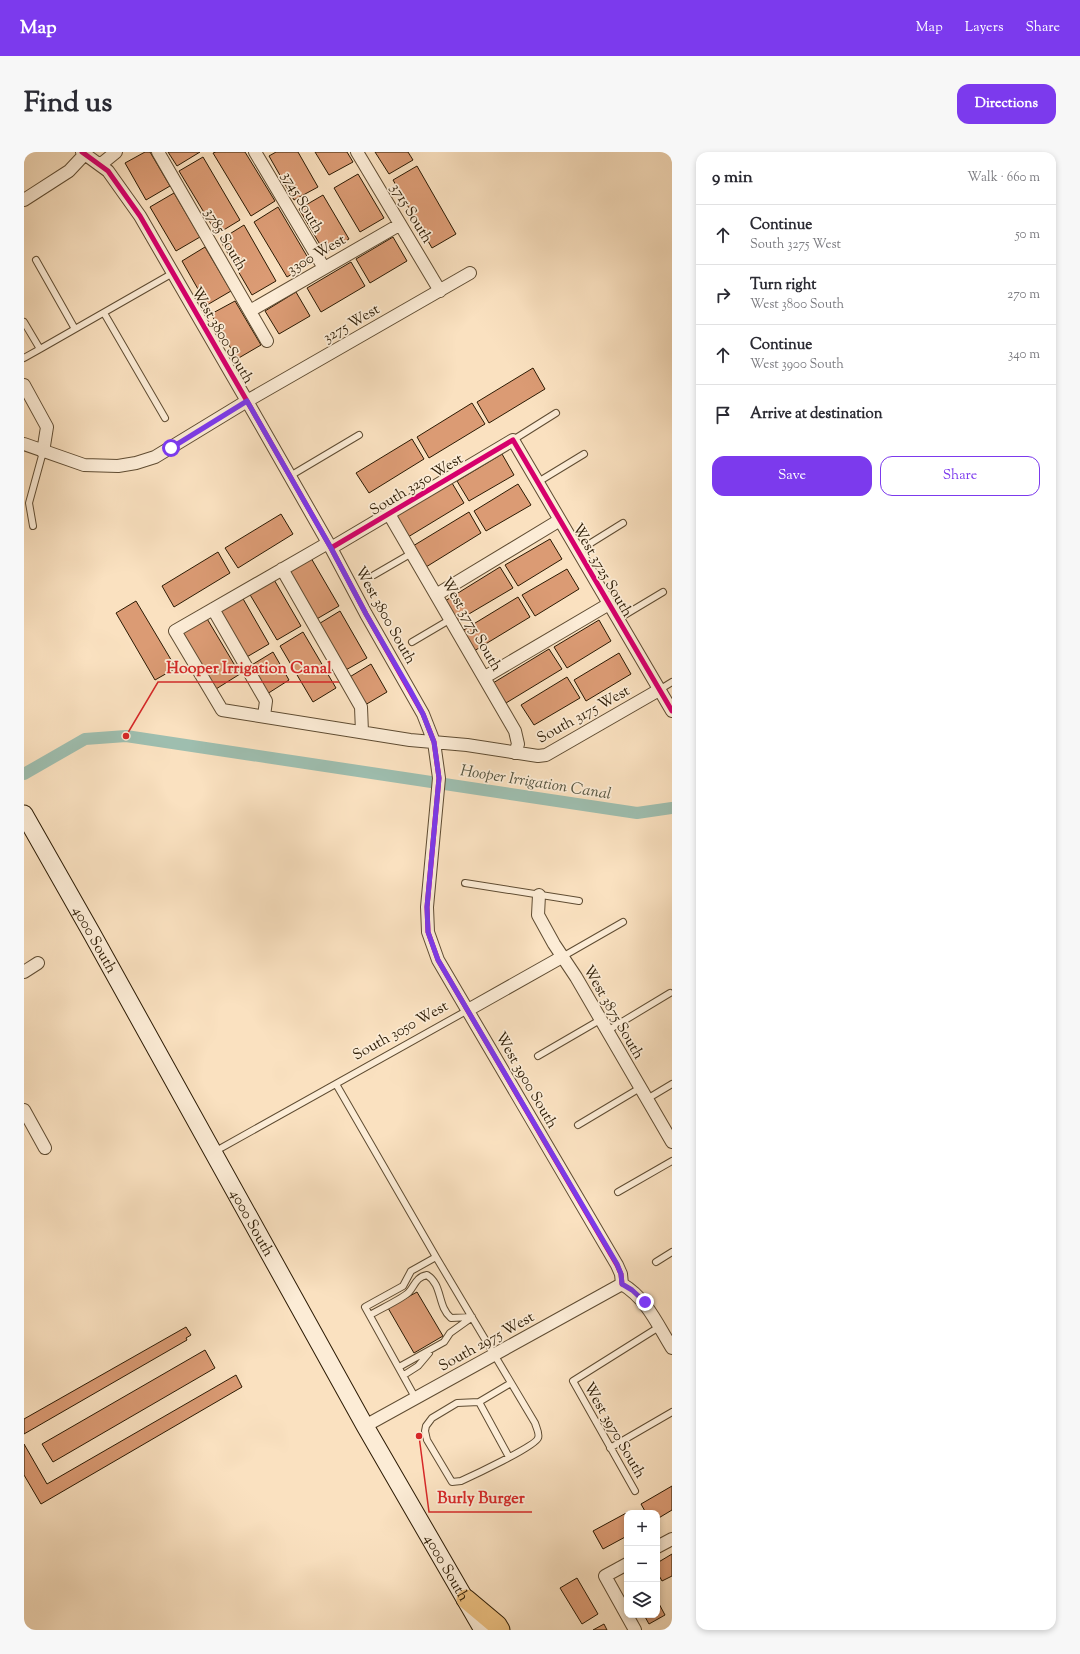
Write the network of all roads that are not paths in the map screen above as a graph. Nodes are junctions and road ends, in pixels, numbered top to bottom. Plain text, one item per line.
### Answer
1 (116, 152) edge
2 (158, 152) edge
3 (255, 152) edge
4 (357, 152) edge
5 (83, 153) edge
6 (100, 165) junction
7 (24, 200) edge
8 (399, 225) junction
9 (36, 260) dead end
10 (324, 268) junction
11 (173, 273) junction
12 (470, 273) dead end
13 (440, 291) junction
14 (250, 311) junction
15 (104, 313) junction
16 (24, 322) edge
17 (75, 329) junction
18 (267, 341) dead end
19 (40, 349) junction
20 (24, 358) edge
21 (24, 385) edge
22 (247, 401) junction
23 (556, 413) dead end
24 (165, 418) dead end
25 (359, 435) dead end
26 (513, 440) junction
27 (24, 444) edge
28 (44, 452) junction
29 (584, 454) dead end
30 (290, 476) junction
31 (538, 482) junction
32 (389, 514) junction
33 (560, 520) junction
34 (624, 523) dead end
35 (33, 526) dead end
36 (330, 546) junction
37 (578, 551) junction
38 (412, 553) junction
39 (282, 570) junction
40 (374, 575) dead end
41 (663, 592) dead end
42 (436, 594) junction
43 (609, 604) junction
44 (213, 609) junction
45 (450, 619) junction
46 (618, 619) junction
47 (412, 642) dead end
48 (484, 677) junction
49 (672, 682) edge
50 (659, 690) junction
51 (672, 711) edge
52 (264, 716) junction
53 (362, 732) junction
54 (434, 748) junction
55 (515, 753) junction
56 (438, 802) joint
57 (24, 814) edge
58 (464, 883) dead end
59 (539, 895) junction
60 (579, 901) dead end
61 (623, 922) dead end
62 (562, 957) junction
63 (38, 963) dead end
64 (24, 972) edge
65 (670, 993) dead end
66 (468, 1010) junction
67 (600, 1020) junction
68 (607, 1031) junction
69 (538, 1056) dead end
70 (336, 1084) junction
71 (672, 1084) edge
72 (640, 1088) junction
73 (647, 1099) junction
74 (24, 1110) edge
75 (578, 1125) dead end
76 (672, 1142) edge
77 (45, 1148) dead end
78 (212, 1153) junction
79 (672, 1161) edge
80 (618, 1192) dead end
81 (672, 1252) edge
82 (436, 1257) junction
83 (656, 1262) dead end
84 (622, 1284) junction
85 (370, 1315) junction
86 (472, 1317) junction
87 (659, 1327) junction
88 (434, 1348) junction
89 (672, 1348) edge
90 (494, 1354) junction
91 (399, 1367) junction
92 (404, 1376) junction
93 (511, 1383) junction
94 (416, 1398) junction
95 (479, 1402) junction
96 (672, 1412) edge
97 (365, 1426) junction
98 (610, 1448) junction
99 (509, 1457) junction
100 (635, 1491) dead end
101 (672, 1539) edge
102 (659, 1546) edge
103 (624, 1566) edge
104 (466, 1599) junction
105 (483, 1630) edge
106 (500, 1630) edge
107 (635, 1630) edge

1 - 6 street
2 - 14 street, 3785 South
3 - 10 street, 3745 South
4 - 8 street, 3715 South
5 - 6 street, West 3800 South
5 - 7 street
6 - 11 street, West 3800 South
8 - 10 street, 3300 West
8 - 13 street, 3715 South
9 - 17 lane
10 - 14 street, 3300 West
11 - 15 lane
11 - 22 street, West 3800 South
12 - 13 street, 3275 West
13 - 22 street, 3275 West
14 - 18 street, 3785 South
15 - 17 lane
15 - 24 lane
16 - 19 lane
17 - 19 lane
19 - 20 lane
21 - 28 street
22 - 28 street, 3275 West
22 - 30 street, West 3800 South
23 - 26 lane, South 3250 West
25 - 30 lane
26 - 31 street, West 3725 South
26 - 32 street, South 3250 West
27 - 28 street, 3275 West
28 - 35 lane
29 - 31 lane
30 - 36 street, West 3800 South
31 - 33 street, West 3725 South
32 - 36 street, South 3250 West
32 - 38 street, West 3775 South
33 - 37 street, West 3725 South
33 - 42 street
34 - 37 lane
36 - 39 street, South 3250 West
36 - 54 street, West 3800 South
37 - 43 street, West 3725 South
38 - 40 lane
38 - 42 street, West 3775 South
39 - 44 street, South 3250 West
39 - 53 street
41 - 46 lane
42 - 45 street, West 3775 South
43 - 46 street, West 3725 South
43 - 48 street
44 - 52 street
44 - 52 street, South 3250 West
45 - 47 lane
45 - 48 street, West 3775 South
46 - 50 street, West 3725 South
48 - 55 street, West 3775 South
49 - 50 lane, South 3175 West
50 - 51 street, West 3725 South
50 - 55 street, South 3175 West
52 - 53 street, South 3175 West
53 - 54 street, South 3175 West
54 - 55 street, South 3175 West
54 - 56 street, West 3800 South
56 - 66 street, West 3900 South
57 - 78 main road, 4000 South
58 - 59 lane
59 - 60 lane
59 - 62 street, West 3875 South
61 - 62 lane, South 3050 West
62 - 66 street, South 3050 West
62 - 67 street, West 3875 South
63 - 64 street
65 - 68 lane
66 - 70 lane, South 3050 West
66 - 84 street, West 3900 South
67 - 68 street, West 3875 South
67 - 69 lane
68 - 72 street, West 3875 South
70 - 78 lane, South 3050 West
70 - 82 lane
71 - 73 lane
72 - 73 street, West 3875 South
72 - 75 lane
73 - 76 street, West 3875 South
74 - 77 street
78 - 97 main road, 4000 South
79 - 80 lane
81 - 83 lane
82 - 85 lane
82 - 86 lane
84 - 87 street
84 - 90 street, South 2975 West
85 - 86 lane
85 - 91 lane
86 - 88 lane
86 - 90 lane
87 - 89 street
87 - 98 lane, West 3970 South
88 - 91 lane
88 - 92 lane
90 - 93 lane
90 - 94 street, South 2975 West
91 - 92 lane
92 - 94 lane
93 - 95 lane
93 - 99 lane
94 - 97 street, South 2975 West
95 - 99 lane
95 - 99 lane
96 - 98 lane
97 - 104 main road, 4000 South
98 - 100 lane, West 3970 South
101 - 102 street
103 - 107 street
104 - 105 main road, 4000 South
104 - 106 main road

